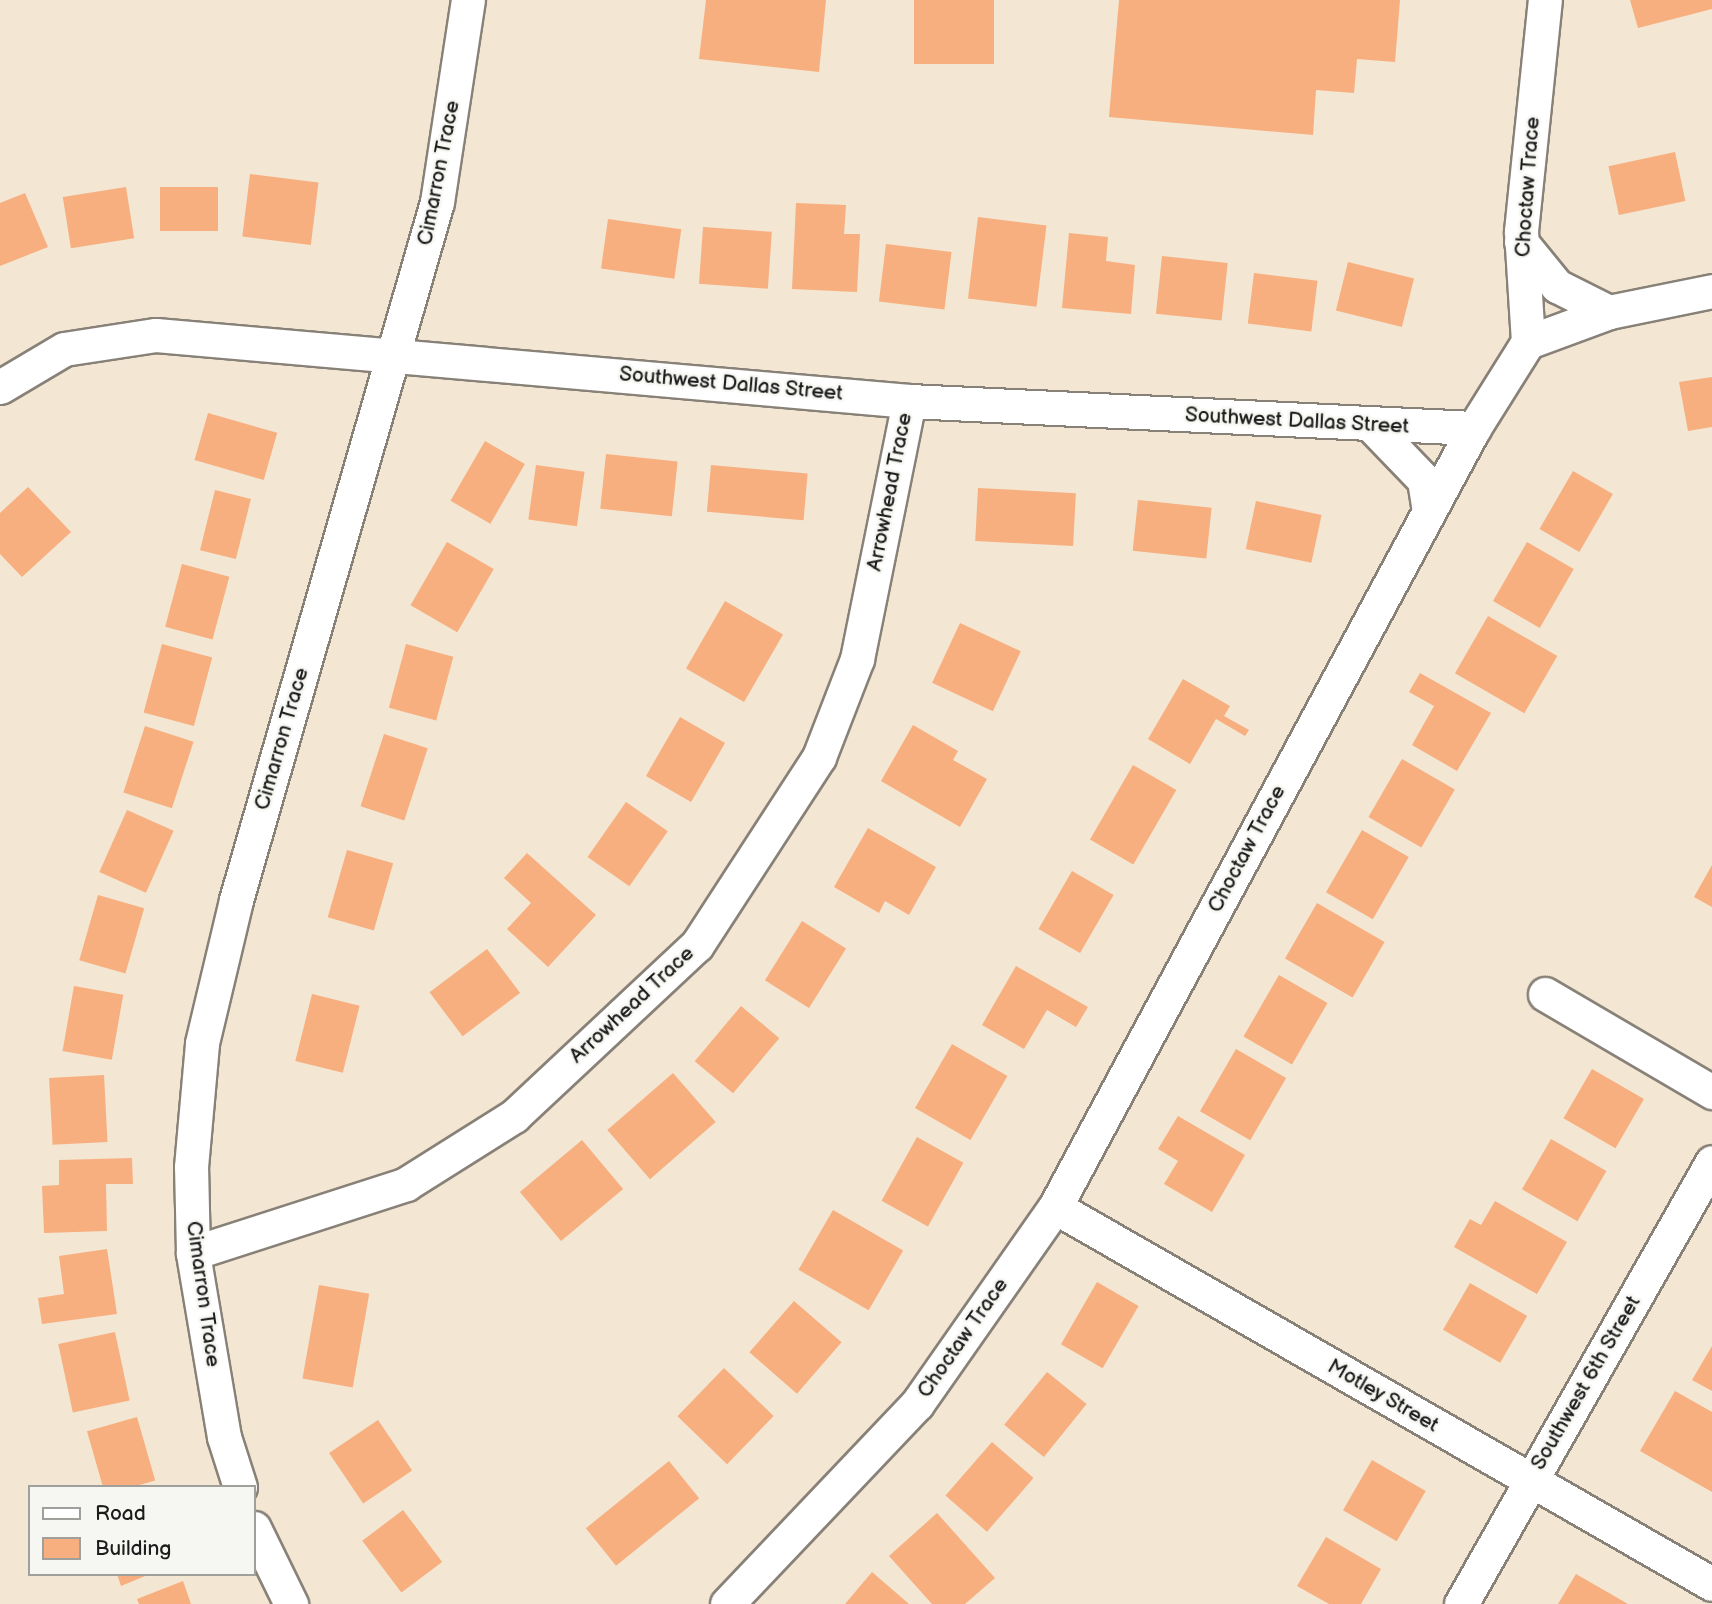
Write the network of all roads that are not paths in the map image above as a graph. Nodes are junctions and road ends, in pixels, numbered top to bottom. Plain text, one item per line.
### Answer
1 (468, 0) edge
2 (1545, 0) edge
3 (1521, 242) junction
4 (1712, 292) edge
5 (1609, 312) junction
6 (1528, 342) junction
7 (394, 353) junction
8 (0, 387) edge
9 (909, 401) junction
10 (1372, 426) junction
11 (1474, 428) junction
12 (1429, 511) junction
13 (1545, 994) dead end
14 (1712, 1092) edge
15 (1712, 1162) edge
16 (1055, 1207) junction
17 (193, 1253) junction
18 (1531, 1480) junction
19 (239, 1485) edge
20 (256, 1532) edge
21 (1712, 1584) edge
22 (291, 1604) edge
23 (727, 1604) edge
24 (1461, 1604) edge

1 - 7 street, Cimarron Trace
2 - 3 street, Choctaw Trace
3 - 5 street
3 - 6 street, Choctaw Trace
4 - 5 street
5 - 6 street
6 - 11 street, Choctaw Trace
7 - 8 street, Southwest Dallas Street
7 - 9 street, Southwest Dallas Street
7 - 17 street, Cimarron Trace
9 - 10 street, Southwest Dallas Street
9 - 17 street, Arrowhead Trace
10 - 11 street, Southwest Dallas Street
10 - 12 street
11 - 12 street, Choctaw Trace
12 - 16 street, Choctaw Trace
13 - 14 street
15 - 18 street, Southwest 6th Street
16 - 18 street, Motley Street
16 - 23 street, Choctaw Trace
17 - 19 street, Cimarron Trace
18 - 21 street, Motley Street
18 - 24 street, Southwest 6th Street
20 - 22 street

